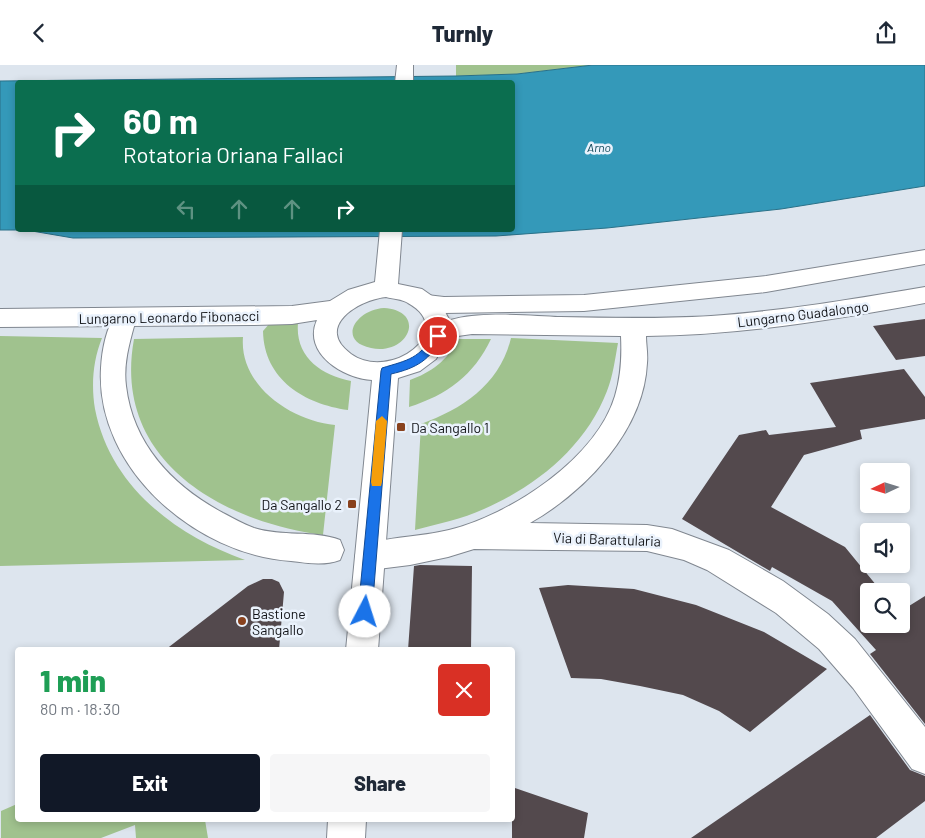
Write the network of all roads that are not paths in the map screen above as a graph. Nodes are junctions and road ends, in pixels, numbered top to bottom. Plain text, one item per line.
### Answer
1 (405, 65) edge
2 (404, 80) edge
3 (391, 232) edge
4 (921, 263) edge
5 (387, 278) junction
6 (670, 294) junction
7 (925, 295) edge
8 (427, 303) junction
9 (337, 308) junction
10 (0, 319) edge
11 (124, 319) junction
12 (633, 327) junction
13 (679, 327) junction
14 (438, 336) junction
15 (386, 371) junction
16 (474, 536) junction
17 (328, 549) dead end
18 (370, 555) junction
19 (362, 647) edge
20 (925, 756) edge
21 (347, 822) edge
22 (346, 838) edge

1 - 2 street
3 - 5 street
4 - 6 street
5 - 8 street
5 - 9 street
6 - 8 street
6 - 13 street
7 - 13 street, Lungarno Guadalongo
8 - 14 street
9 - 11 street, Lungarno Leonardo Fibonacci
9 - 15 street
10 - 11 street, Lungarno Leonardo Fibonacci
11 - 17 street
12 - 13 street, Lungarno Guadalongo
12 - 14 street, Lungarno Guadalongo
12 - 16 street
14 - 15 street
15 - 18 street
16 - 18 street
16 - 20 street, Via di Barattularia
18 - 19 street
21 - 22 street

